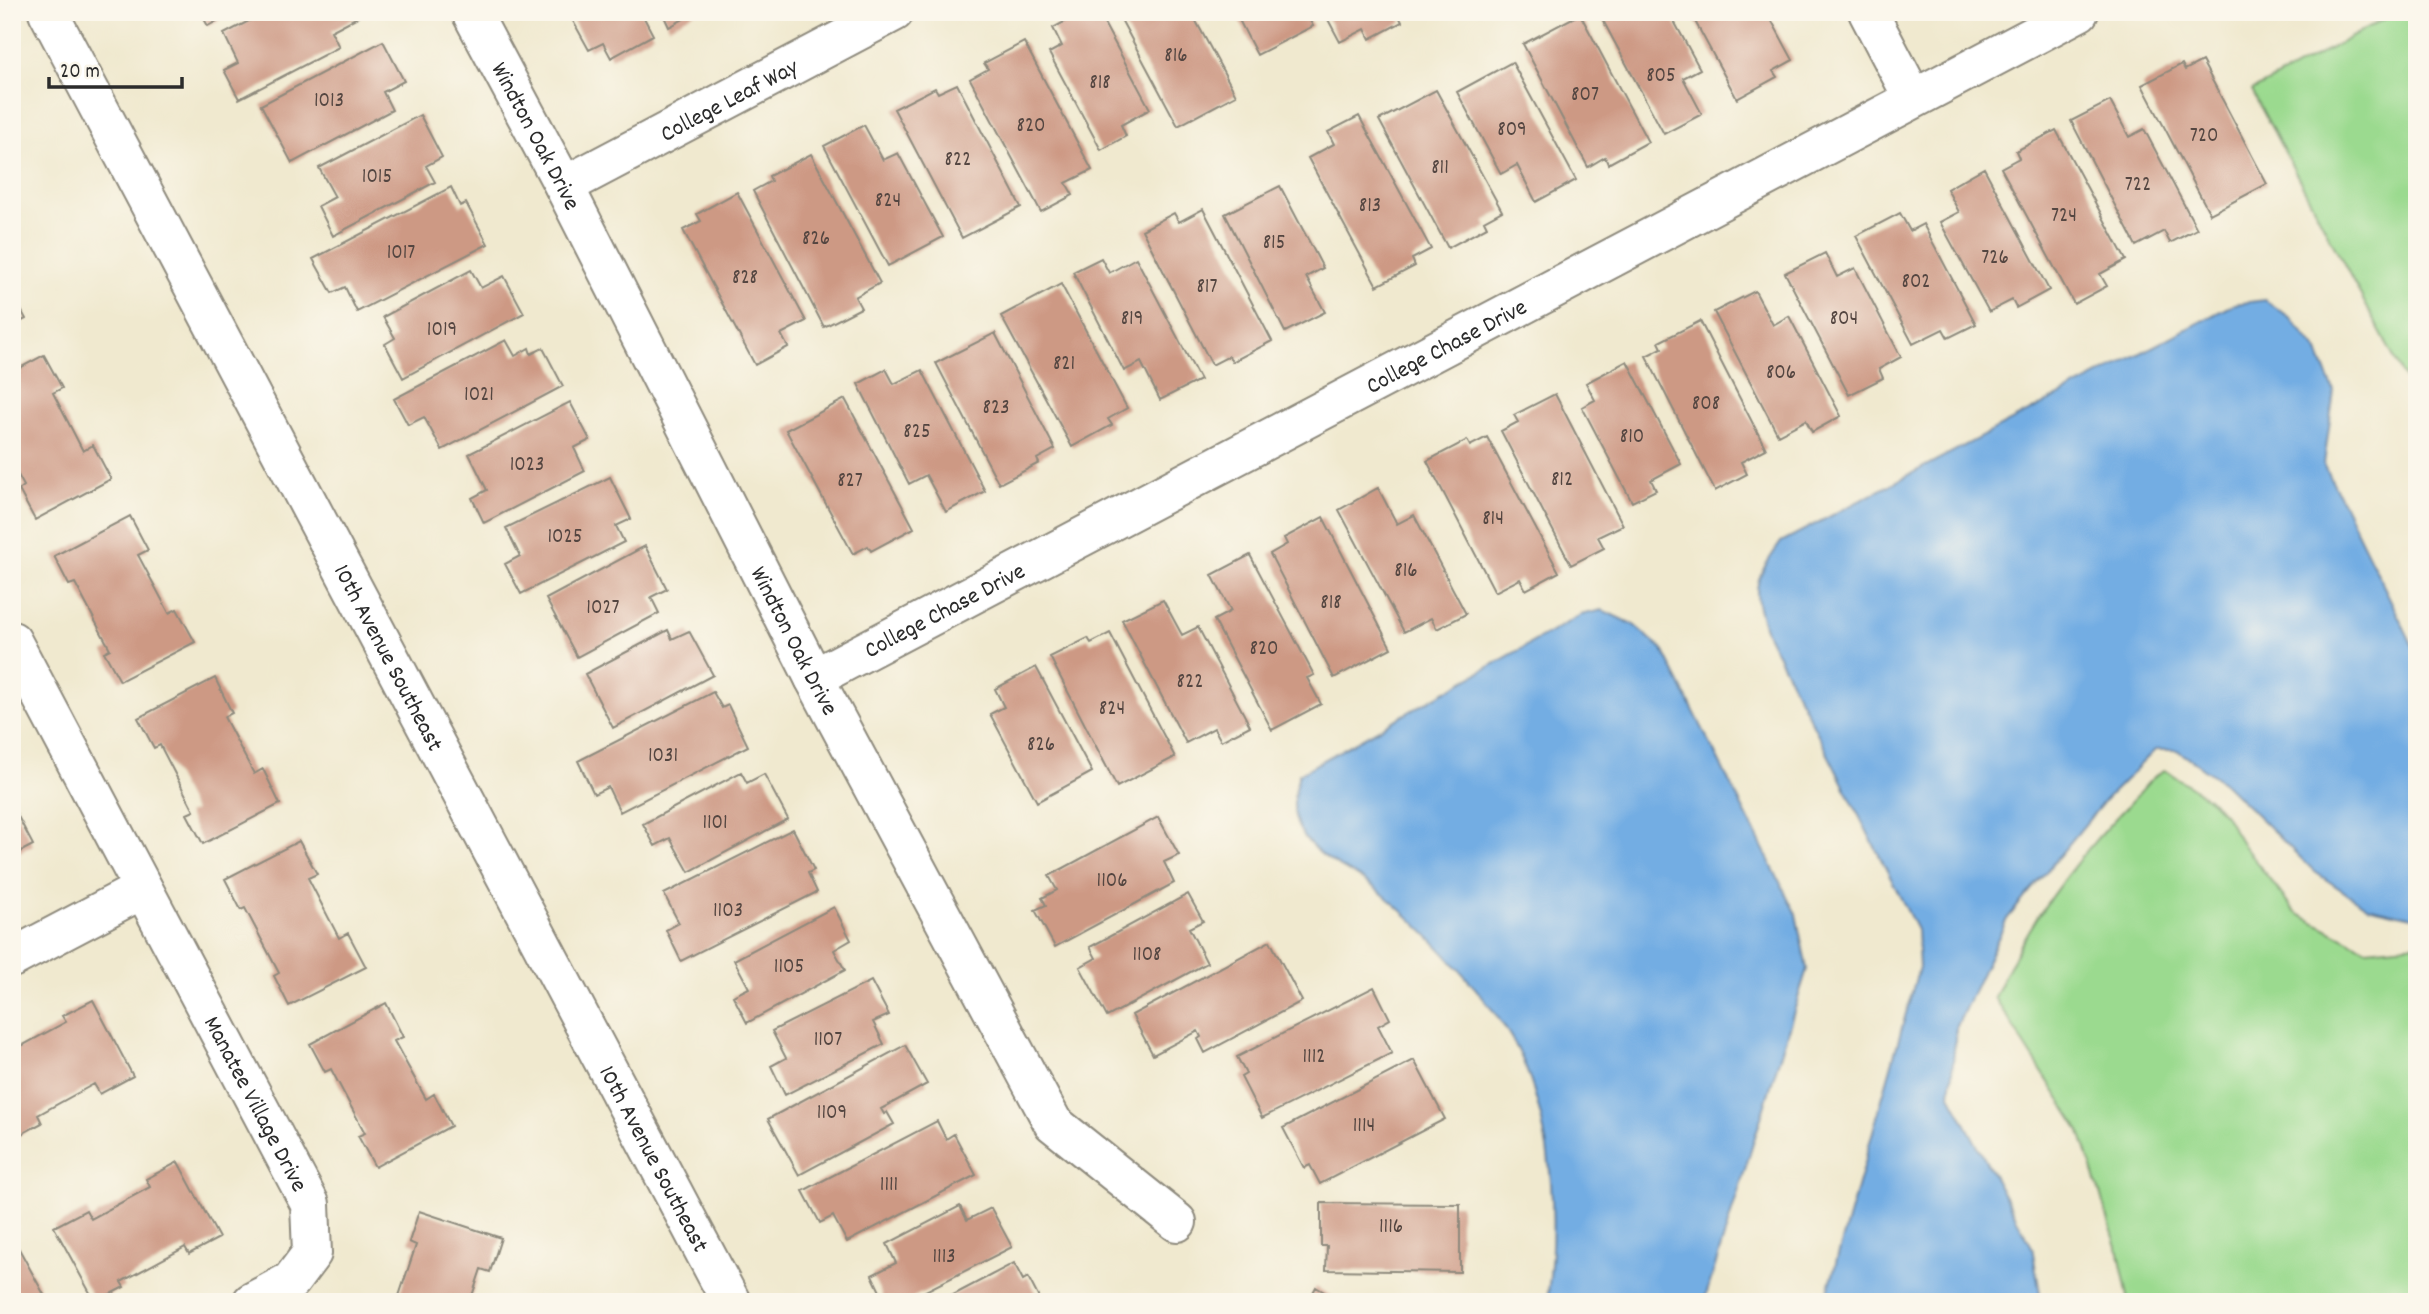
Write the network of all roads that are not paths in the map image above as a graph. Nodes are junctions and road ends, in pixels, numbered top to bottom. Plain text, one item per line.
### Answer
1 (48, 12) edge
2 (471, 12) edge
3 (894, 12) edge
4 (1868, 12) edge
5 (2079, 12) edge
6 (1913, 98) junction
7 (564, 186) junction
8 (12, 641) edge
9 (814, 678) junction
10 (144, 888) junction
11 (12, 958) edge
12 (1177, 1222) dead end
13 (251, 1302) edge
14 (731, 1302) edge

1 - 14 street, 10th Avenue Southeast
2 - 7 street, Windton Oak Drive
3 - 7 street, College Leaf Way
4 - 6 street
5 - 6 street, College Chase Drive
6 - 9 street, College Chase Drive
7 - 9 street, Windton Oak Drive
8 - 10 street, Manatee Village Drive
9 - 12 street, Windton Oak Drive
10 - 11 street
10 - 13 street, Manatee Village Drive

